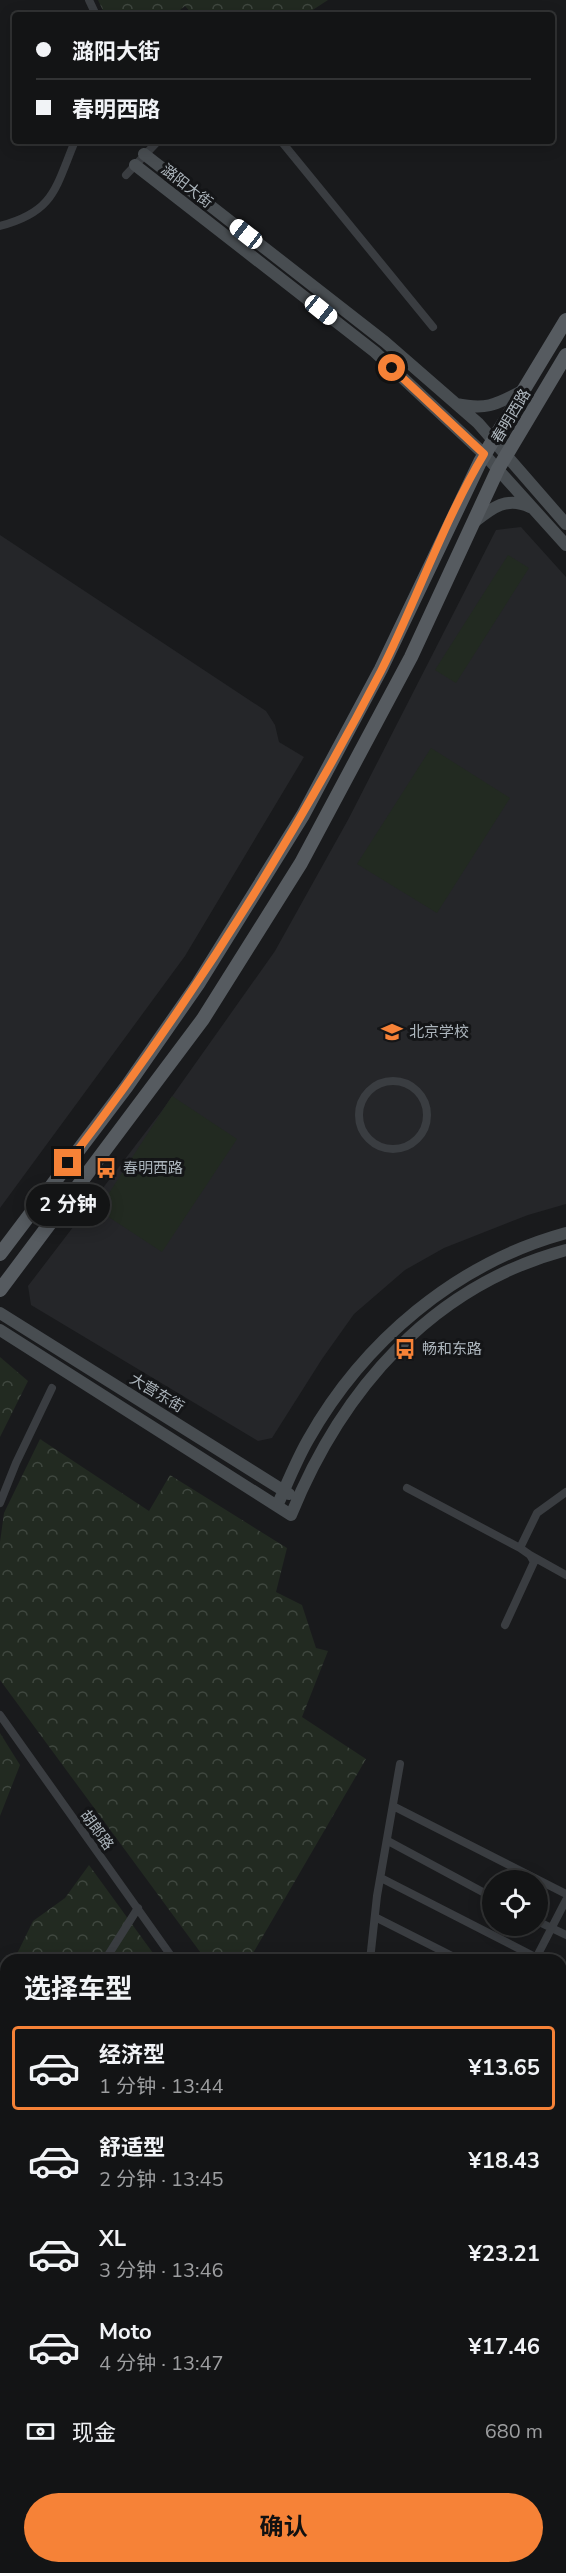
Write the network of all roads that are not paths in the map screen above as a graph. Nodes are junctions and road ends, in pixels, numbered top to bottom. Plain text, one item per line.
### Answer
1 (74, 144) edge
2 (155, 144) edge
3 (283, 144) edge
4 (144, 154) junction
5 (135, 165) junction
6 (126, 175) dead end
7 (0, 226) edge
8 (566, 320) edge
9 (433, 327) dead end
10 (566, 355) edge
11 (522, 391) junction
12 (456, 404) junction
13 (492, 441) junction
14 (484, 454) junction
15 (506, 457) junction
16 (498, 469) junction
17 (463, 494) junction
18 (536, 509) junction
19 (473, 524) junction
20 (566, 524) edge
21 (466, 538) junction
22 (566, 545) edge
23 (368, 1138) joint
24 (566, 1233) edge
25 (566, 1250) edge
26 (0, 1254) edge
27 (0, 1290) edge
28 (0, 1313) edge
29 (0, 1330) edge
30 (52, 1388) dead end
31 (407, 1488) dead end
32 (284, 1491) junction
33 (566, 1492) edge
34 (297, 1499) junction
35 (0, 1503) edge
36 (277, 1506) junction
37 (520, 1548) junction
38 (530, 1555) junction
39 (566, 1575) edge
40 (505, 1625) dead end
41 (0, 1715) edge
42 (400, 1764) dead end
43 (393, 1806) junction
44 (388, 1841) junction
45 (381, 1878) junction
46 (482, 1892) edge
47 (566, 1894) edge
48 (566, 1900) edge
49 (138, 1908) junction
50 (375, 1917) junction
51 (548, 1926) edge
52 (552, 1928) junction
53 (566, 1935) edge
54 (109, 1954) edge
55 (170, 1954) edge
56 (370, 1954) edge
57 (447, 1954) edge
58 (526, 1954) edge
59 (540, 1954) edge

1 - 7 street
2 - 4 street
3 - 9 street
4 - 5 street
4 - 12 main road, 潞阳大街
5 - 6 street
5 - 14 main road, 潞阳大街
8 - 11 main road, 春明西路
10 - 15 main road, 春明西路
11 - 12 main road
11 - 13 main road, 春明西路
12 - 13 main road, 潞阳大街
13 - 14 main road, 春明西路
13 - 15 main road, 潞阳大街
14 - 16 main road, 潞阳大街
14 - 17 main road, 春明西路
15 - 16 main road, 春明西路
15 - 20 main road, 潞阳大街
16 - 18 main road, 潞阳大街
16 - 19 main road, 春明西路
17 - 21 main road
17 - 26 main road, 春明西路
18 - 19 main road
18 - 22 main road, 潞阳大街
19 - 21 main road, 春明西路
21 - 27 main road, 春明西路
23 - 23 street
24 - 32 main road
25 - 34 main road
28 - 32 main road, 大营东街
29 - 36 main road, 大营东街
30 - 35 street
31 - 37 street
32 - 34 main road, 大营东街
32 - 36 main road
33 - 37 street
34 - 36 main road, 大营东街
37 - 38 street
38 - 39 street
38 - 40 street
41 - 49 street, 胡郎路
42 - 43 street
43 - 44 street
43 - 47 street
44 - 45 street
44 - 46 street
45 - 50 street
45 - 58 street
48 - 52 street
49 - 54 street
49 - 55 street, 胡郎路
50 - 56 street
50 - 57 street
51 - 52 street
52 - 53 street
52 - 59 street

